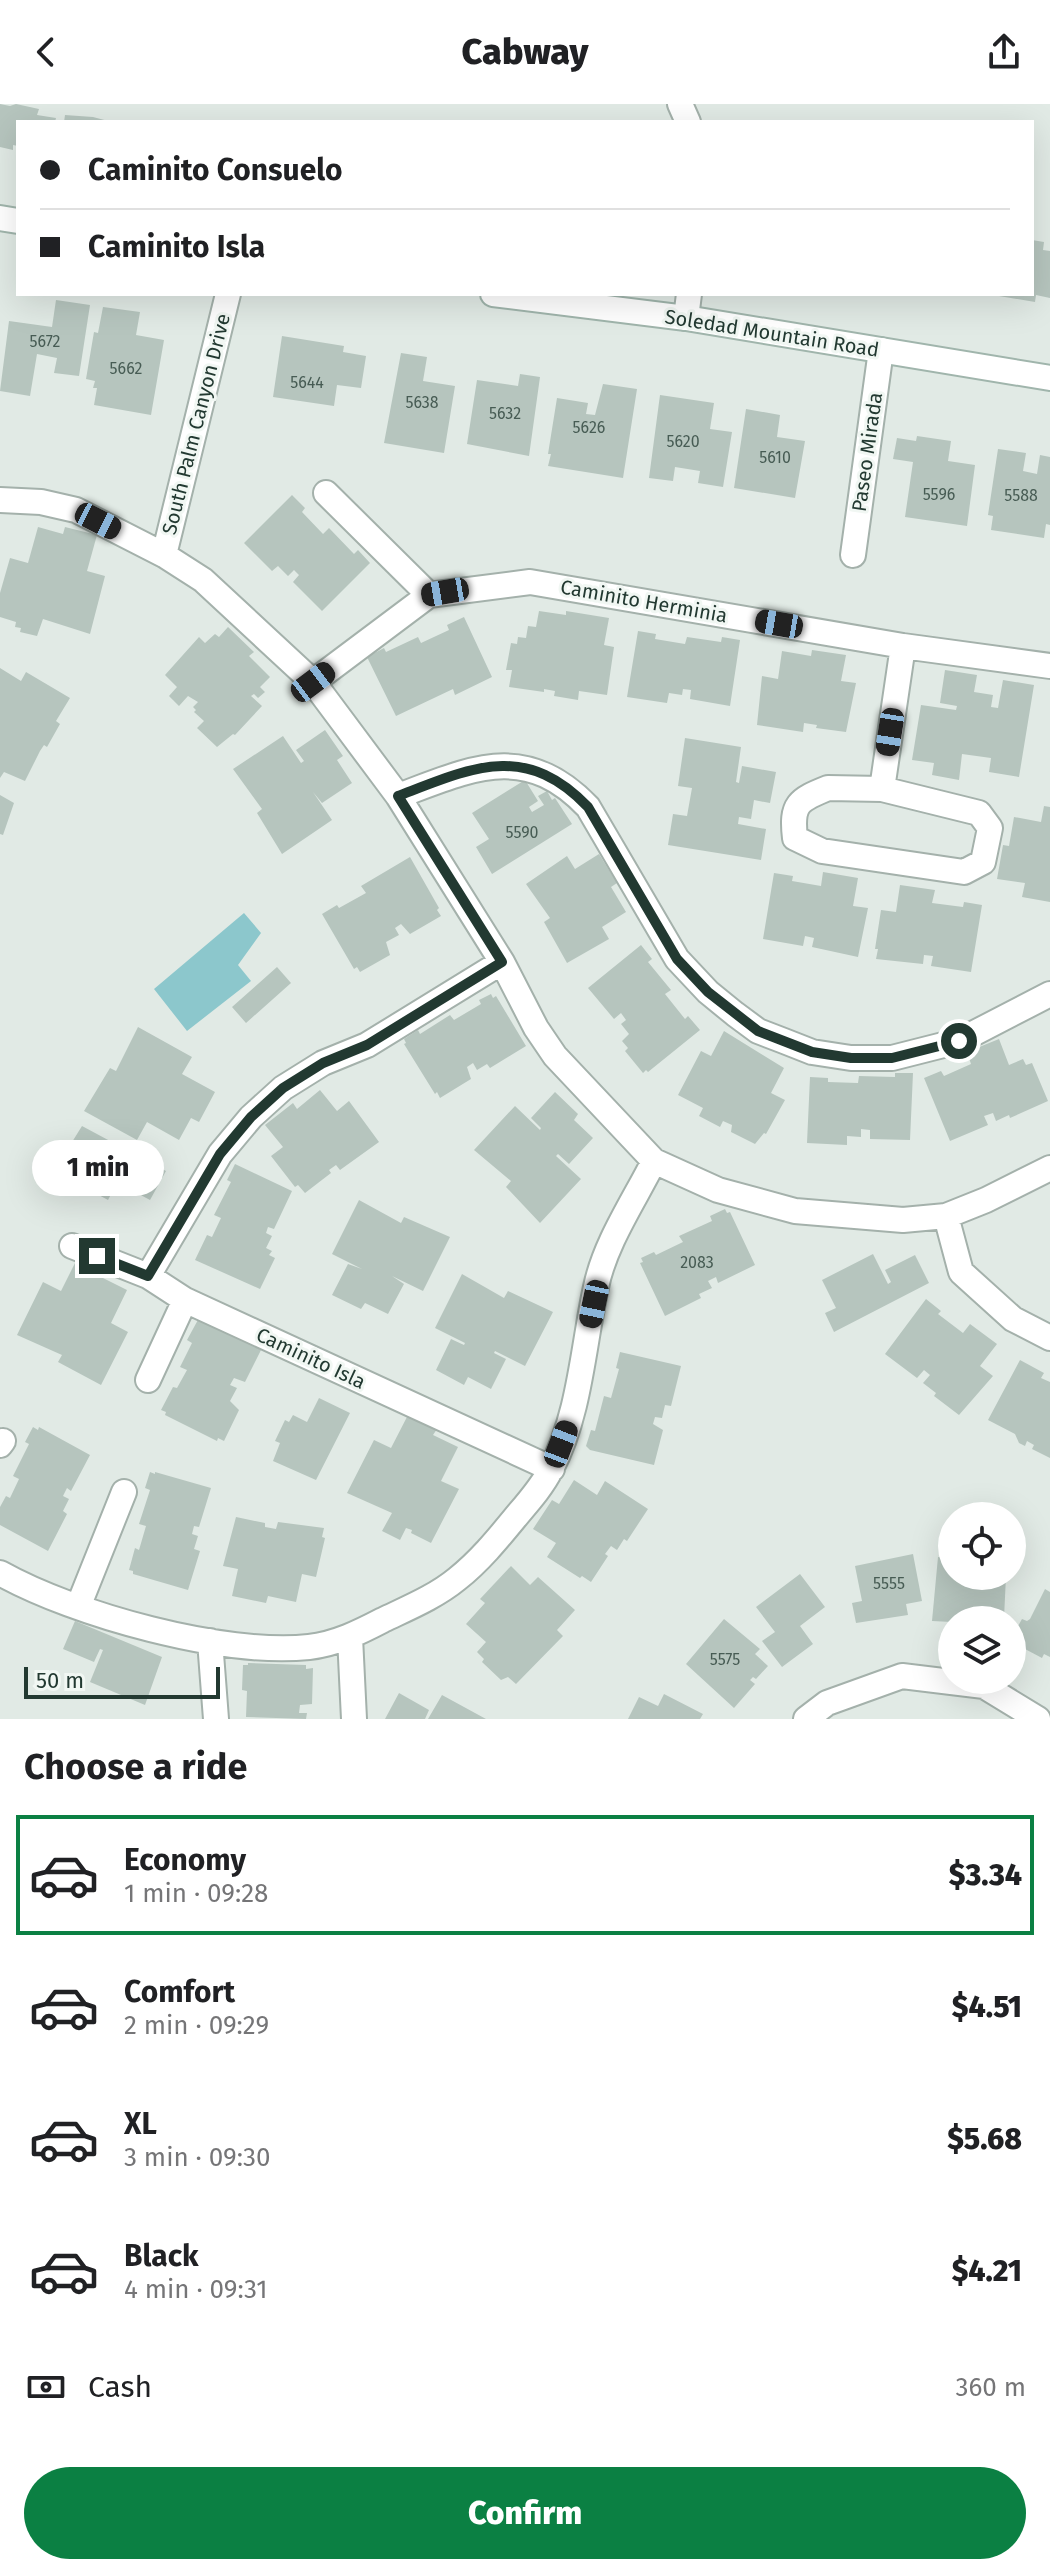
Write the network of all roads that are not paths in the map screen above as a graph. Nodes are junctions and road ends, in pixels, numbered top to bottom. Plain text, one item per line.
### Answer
1 (228, 296) edge
2 (526, 296) edge
3 (688, 306) edge
4 (881, 350) junction
5 (1050, 378) edge
6 (326, 493) dead end
7 (0, 500) edge
8 (164, 555) junction
9 (853, 555) dead end
10 (429, 595) junction
11 (903, 646) junction
12 (1050, 666) edge
13 (313, 682) junction
14 (882, 789) junction
15 (398, 796) junction
16 (502, 962) junction
17 (1050, 994) edge
18 (654, 1161) junction
19 (1050, 1168) edge
20 (946, 1216) junction
21 (72, 1246) dead end
22 (148, 1276) junction
23 (185, 1300) junction
24 (1050, 1338) edge
25 (148, 1380) dead end
26 (552, 1469) junction
27 (124, 1492) dead end
28 (0, 1573) edge
29 (78, 1607) junction
30 (350, 1637) junction
31 (210, 1641) junction
32 (216, 1719) edge
33 (354, 1719) edge
34 (806, 1719) edge
35 (1038, 1719) edge

1 - 8 street, South Palm Canyon Drive
2 - 3 street, Soledad Mountain Road
3 - 4 street, Soledad Mountain Road
4 - 5 street, Soledad Mountain Road
4 - 9 street, Paseo Mirada
6 - 10 street
7 - 8 street
8 - 13 street
10 - 11 street, Caminito Herminia
10 - 13 street, Caminito Herminia
11 - 12 street, Caminito Herminia
11 - 14 street
13 - 15 street
14 - 14 street
15 - 16 street
15 - 17 street
16 - 18 street
16 - 22 street
18 - 20 street
18 - 26 street
19 - 20 street
20 - 24 street
21 - 22 street, Caminito Isla
22 - 23 street, Caminito Isla
23 - 25 street
23 - 26 street, Caminito Isla
26 - 30 street
27 - 29 street
28 - 29 street
29 - 31 street
30 - 31 street
30 - 33 street
31 - 32 street
34 - 35 street

